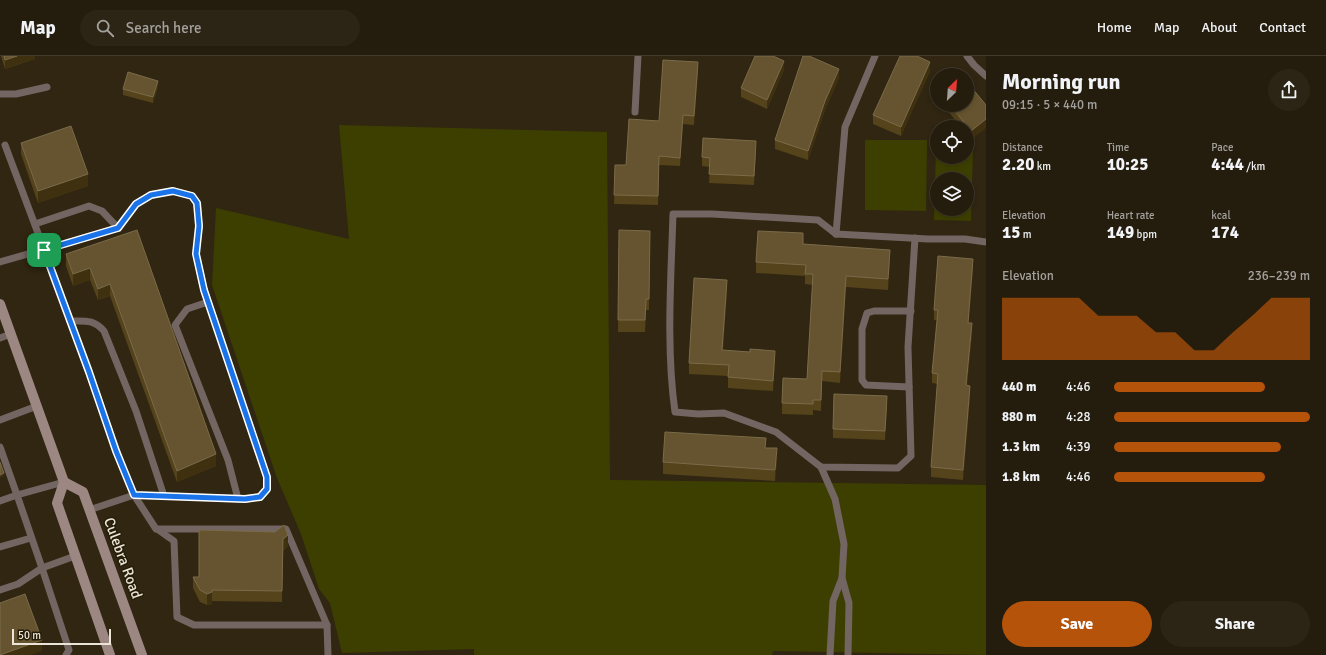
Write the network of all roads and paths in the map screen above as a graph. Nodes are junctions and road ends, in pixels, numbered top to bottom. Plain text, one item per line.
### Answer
1 (638, 56) edge
2 (875, 56) edge
3 (967, 56) edge
4 (985, 73) edge
5 (46, 87) dead end
6 (0, 94) edge
7 (635, 112) dead end
8 (5, 144) dead end
9 (35, 224) junction
10 (118, 228) junction
11 (836, 234) junction
12 (915, 238) junction
13 (986, 242) edge
14 (44, 250) junction
15 (0, 262) edge
16 (208, 302) junction
17 (0, 304) edge
18 (910, 311) junction
19 (70, 321) junction
20 (11, 334) junction
21 (0, 338) edge
22 (909, 387) junction
23 (37, 406) junction
24 (0, 420) edge
25 (0, 447) edge
26 (821, 468) junction
27 (64, 482) junction
28 (17, 495) junction
29 (134, 495) junction
30 (164, 496) junction
31 (238, 499) junction
32 (0, 501) edge
33 (89, 510) junction
34 (156, 529) junction
35 (31, 538) junction
36 (0, 547) edge
37 (75, 556) junction
38 (42, 568) junction
39 (842, 578) junction
40 (0, 590) edge
41 (327, 625) junction
42 (66, 655) edge
43 (110, 655) edge
44 (142, 655) edge
45 (328, 655) edge
46 (830, 655) edge
47 (848, 655) edge

1 - 7 lane
2 - 11 lane
3 - 4 lane
5 - 6 lane
8 - 9 lane
9 - 10 lane
9 - 14 lane
10 - 14 lane
10 - 16 lane
11 - 12 lane
11 - 26 lane
12 - 13 lane
12 - 18 lane
14 - 15 lane
14 - 19 lane
16 - 31 lane
16 - 31 lane
17 - 20 main road
18 - 22 lane
18 - 22 lane
19 - 29 lane
19 - 30 lane
20 - 21 lane
20 - 23 main road
22 - 26 lane
23 - 24 lane
23 - 27 main road
25 - 28 lane
26 - 39 lane
27 - 28 lane
27 - 33 main road, Culebra Road
27 - 37 main road
28 - 32 lane
28 - 35 lane
29 - 30 lane
29 - 33 lane
29 - 34 lane
30 - 31 lane
33 - 44 main road, Culebra Road
34 - 41 lane
34 - 41 lane
35 - 36 lane
35 - 38 lane
37 - 38 lane
37 - 43 main road
38 - 40 lane
38 - 42 lane
39 - 46 lane
39 - 47 lane
41 - 45 lane

